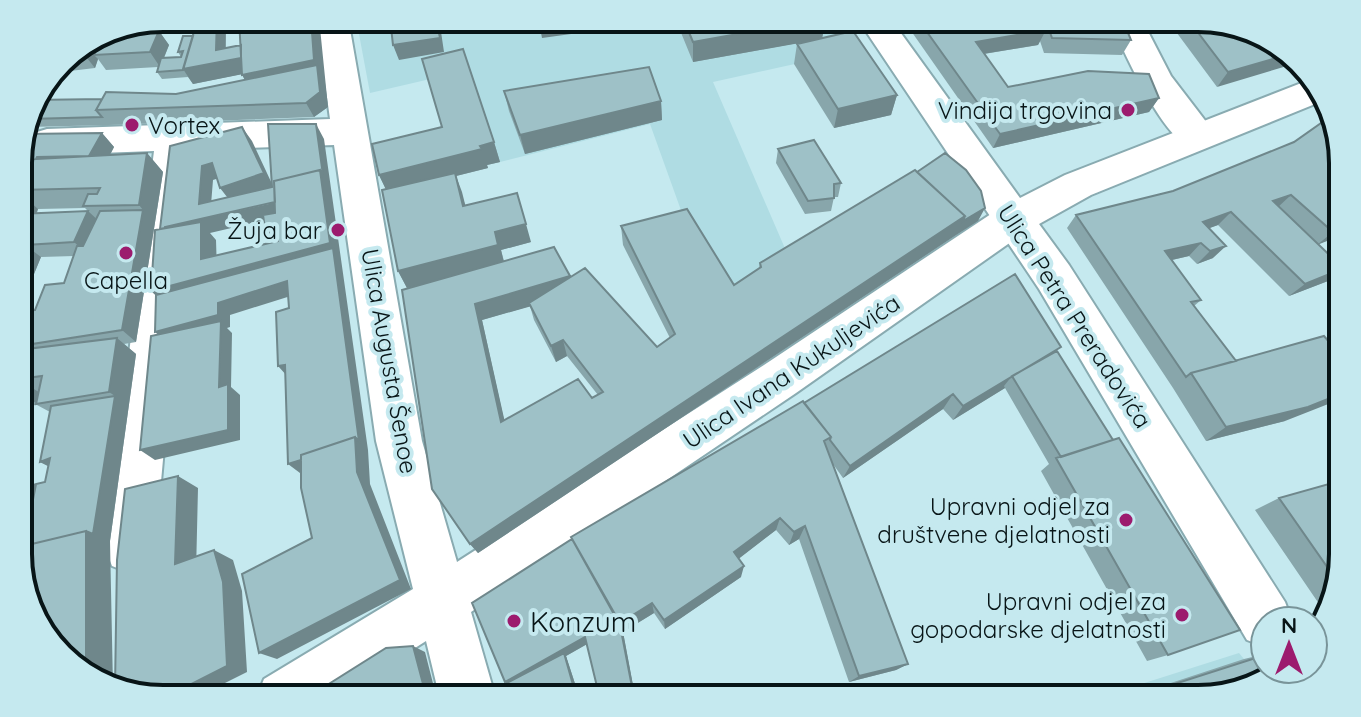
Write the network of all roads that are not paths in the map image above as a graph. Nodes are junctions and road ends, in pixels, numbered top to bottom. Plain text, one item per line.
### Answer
1 (334, 32) edge
2 (883, 32) edge
3 (1133, 32) edge
4 (1309, 93) edge
5 (352, 131) junction
6 (174, 136) junction
7 (1199, 136) junction
8 (34, 142) edge
9 (1014, 219) junction
10 (129, 585) edge
11 (444, 599) junction
12 (1256, 605) edge
13 (306, 685) edge
14 (465, 685) edge

1 - 5 street, Ulica Augusta Šenoe
2 - 9 street, Ulica Petra Preradovića
3 - 7 street
4 - 7 street, Ulica Ivana Kukuljevića
5 - 6 street
5 - 11 street, Ulica Augusta Šenoe
6 - 8 street
6 - 10 street
7 - 9 street, Ulica Ivana Kukuljevića
9 - 11 street, Ulica Ivana Kukuljevića
9 - 12 street, Ulica Petra Preradovića
11 - 13 street, Ulica Ivana Kukuljevića
11 - 14 street, Ulica Augusta Šenoe

